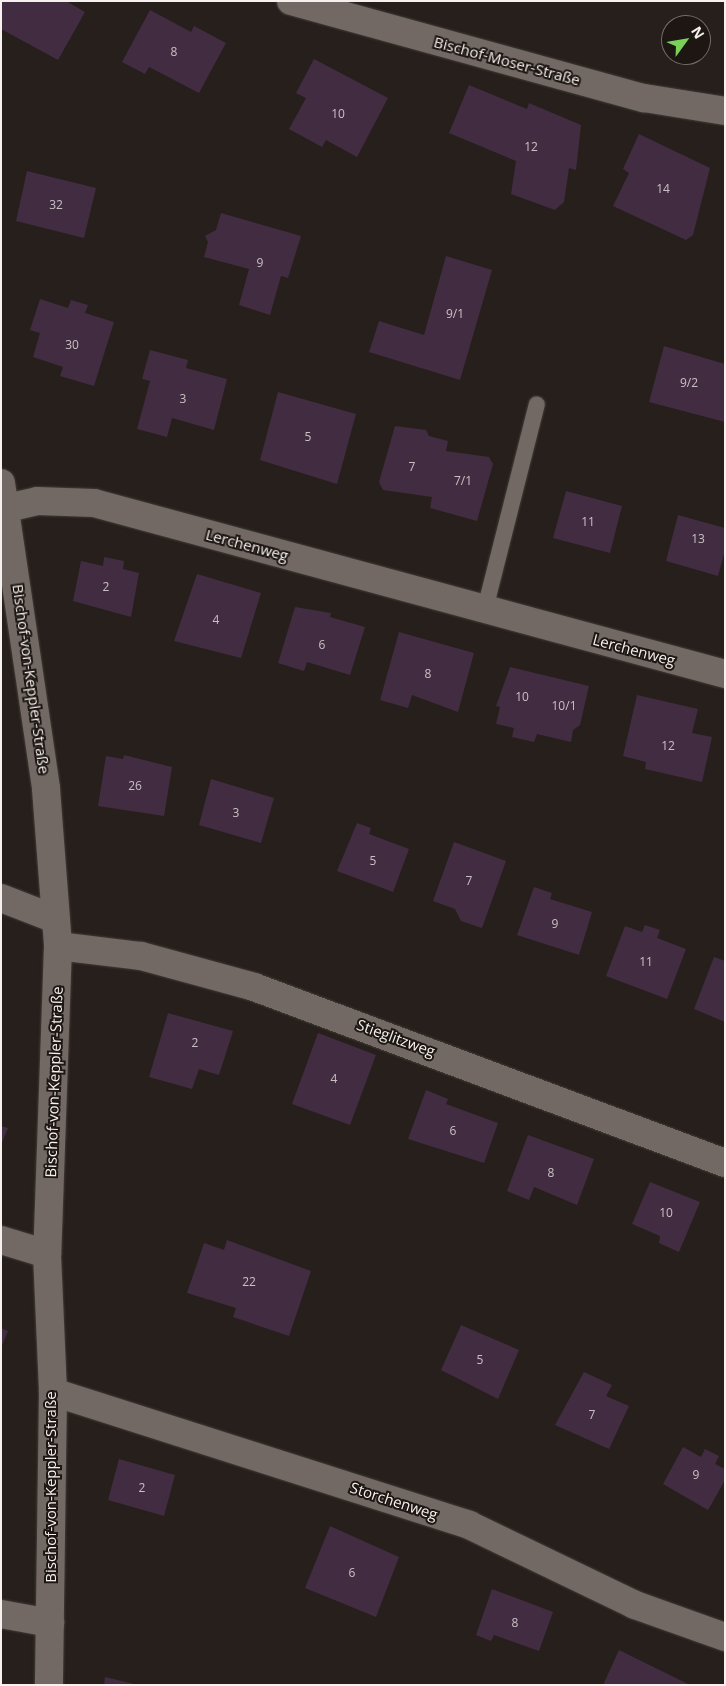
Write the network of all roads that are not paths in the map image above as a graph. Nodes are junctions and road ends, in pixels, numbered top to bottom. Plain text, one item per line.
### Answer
1 (291, 1) edge
2 (725, 111) edge
3 (537, 404) dead end
4 (4, 495) edge
5 (485, 609) junction
6 (725, 674) edge
7 (1, 898) edge
8 (55, 919) junction
9 (58, 946) junction
10 (725, 1164) edge
11 (1, 1240) edge
12 (47, 1254) junction
13 (53, 1392) junction
14 (1, 1614) edge
15 (50, 1622) junction
16 (725, 1637) edge
17 (49, 1685) edge

1 - 2 street, Bischof-Moser-Straße
3 - 5 lane
4 - 5 street, Lerchenweg
4 - 8 street, Bischof-von-Keppler-Straße
5 - 6 street, Lerchenweg
7 - 8 street
8 - 9 street, Bischof-von-Keppler-Straße
9 - 10 street, Stieglitzweg
9 - 12 street, Bischof-von-Keppler-Straße
11 - 12 street
12 - 13 street, Bischof-von-Keppler-Straße
13 - 15 street, Bischof-von-Keppler-Straße
13 - 16 street, Storchenweg
14 - 15 street
15 - 17 street, Bischof-von-Keppler-Straße

